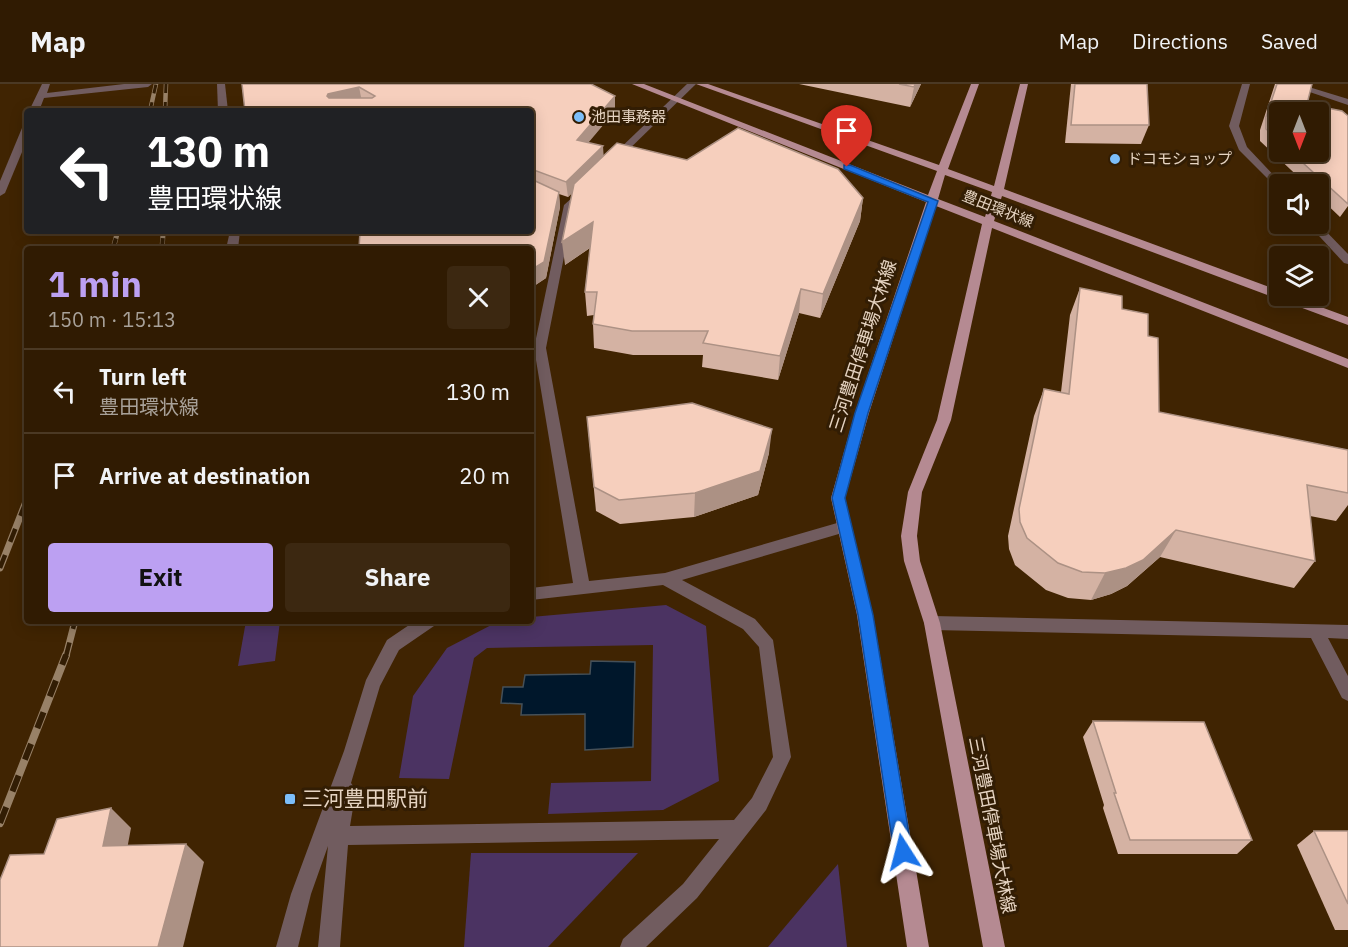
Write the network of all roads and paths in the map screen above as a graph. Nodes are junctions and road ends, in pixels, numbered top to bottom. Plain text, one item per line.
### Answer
1 (46, 84) edge
2 (148, 84) edge
3 (221, 84) edge
4 (636, 84) edge
5 (692, 84) edge
6 (700, 84) edge
7 (975, 84) edge
8 (1024, 84) edge
9 (1246, 84) edge
10 (1290, 84) edge
11 (40, 96) junction
12 (675, 99) junction
13 (1348, 102) edge
14 (35, 108) edge
15 (223, 108) edge
16 (24, 135) edge
17 (610, 164) edge
18 (942, 170) junction
19 (1269, 176) edge
20 (594, 180) edge
21 (999, 192) junction
22 (0, 193) edge
23 (933, 201) junction
24 (988, 223) junction
25 (1322, 234) edge
26 (1348, 261) edge
27 (1269, 291) edge
28 (1309, 306) edge
29 (1348, 321) edge
30 (535, 349) edge
31 (1348, 364) edge
32 (844, 527) junction
33 (665, 579) junction
34 (582, 588) junction
35 (534, 594) edge
36 (932, 623) junction
37 (424, 624) edge
38 (1316, 632) junction
39 (1348, 632) edge
40 (1348, 693) edge
41 (353, 752) junction
42 (739, 829) junction
43 (339, 836) junction
44 (287, 947) edge
45 (329, 947) edge
46 (631, 947) edge
47 (918, 947) edge
48 (994, 947) edge

1 - 11 street
2 - 11 street
3 - 15 street
4 - 12 main road, 豊田環状線
5 - 12 street
6 - 18 main road, 豊田環状線
7 - 18 main road, 三河豊田停車場大林線
8 - 21 main road, 三河豊田停車場大林線
9 - 19 street
10 - 13 street
11 - 14 street
12 - 17 street
12 - 23 main road, 豊田環状線
16 - 22 street
18 - 21 main road, 豊田環状線
18 - 23 main road, 三河豊田停車場大林線
20 - 30 street
21 - 24 main road, 三河豊田停車場大林線
21 - 27 main road, 豊田環状線
23 - 24 main road, 豊田環状線
23 - 32 main road, 三河豊田停車場大林線
24 - 31 main road, 豊田環状線
24 - 36 main road, 三河豊田停車場大林線
25 - 26 street
28 - 29 main road, 豊田環状線
30 - 34 street
32 - 33 street
32 - 47 main road, 三河豊田停車場大林線
33 - 34 street
33 - 42 street
34 - 35 street
36 - 38 street
36 - 48 main road, 三河豊田停車場大林線
37 - 41 street
38 - 39 street
38 - 40 street
41 - 43 street
41 - 44 street
42 - 43 street
42 - 46 street
43 - 45 street

